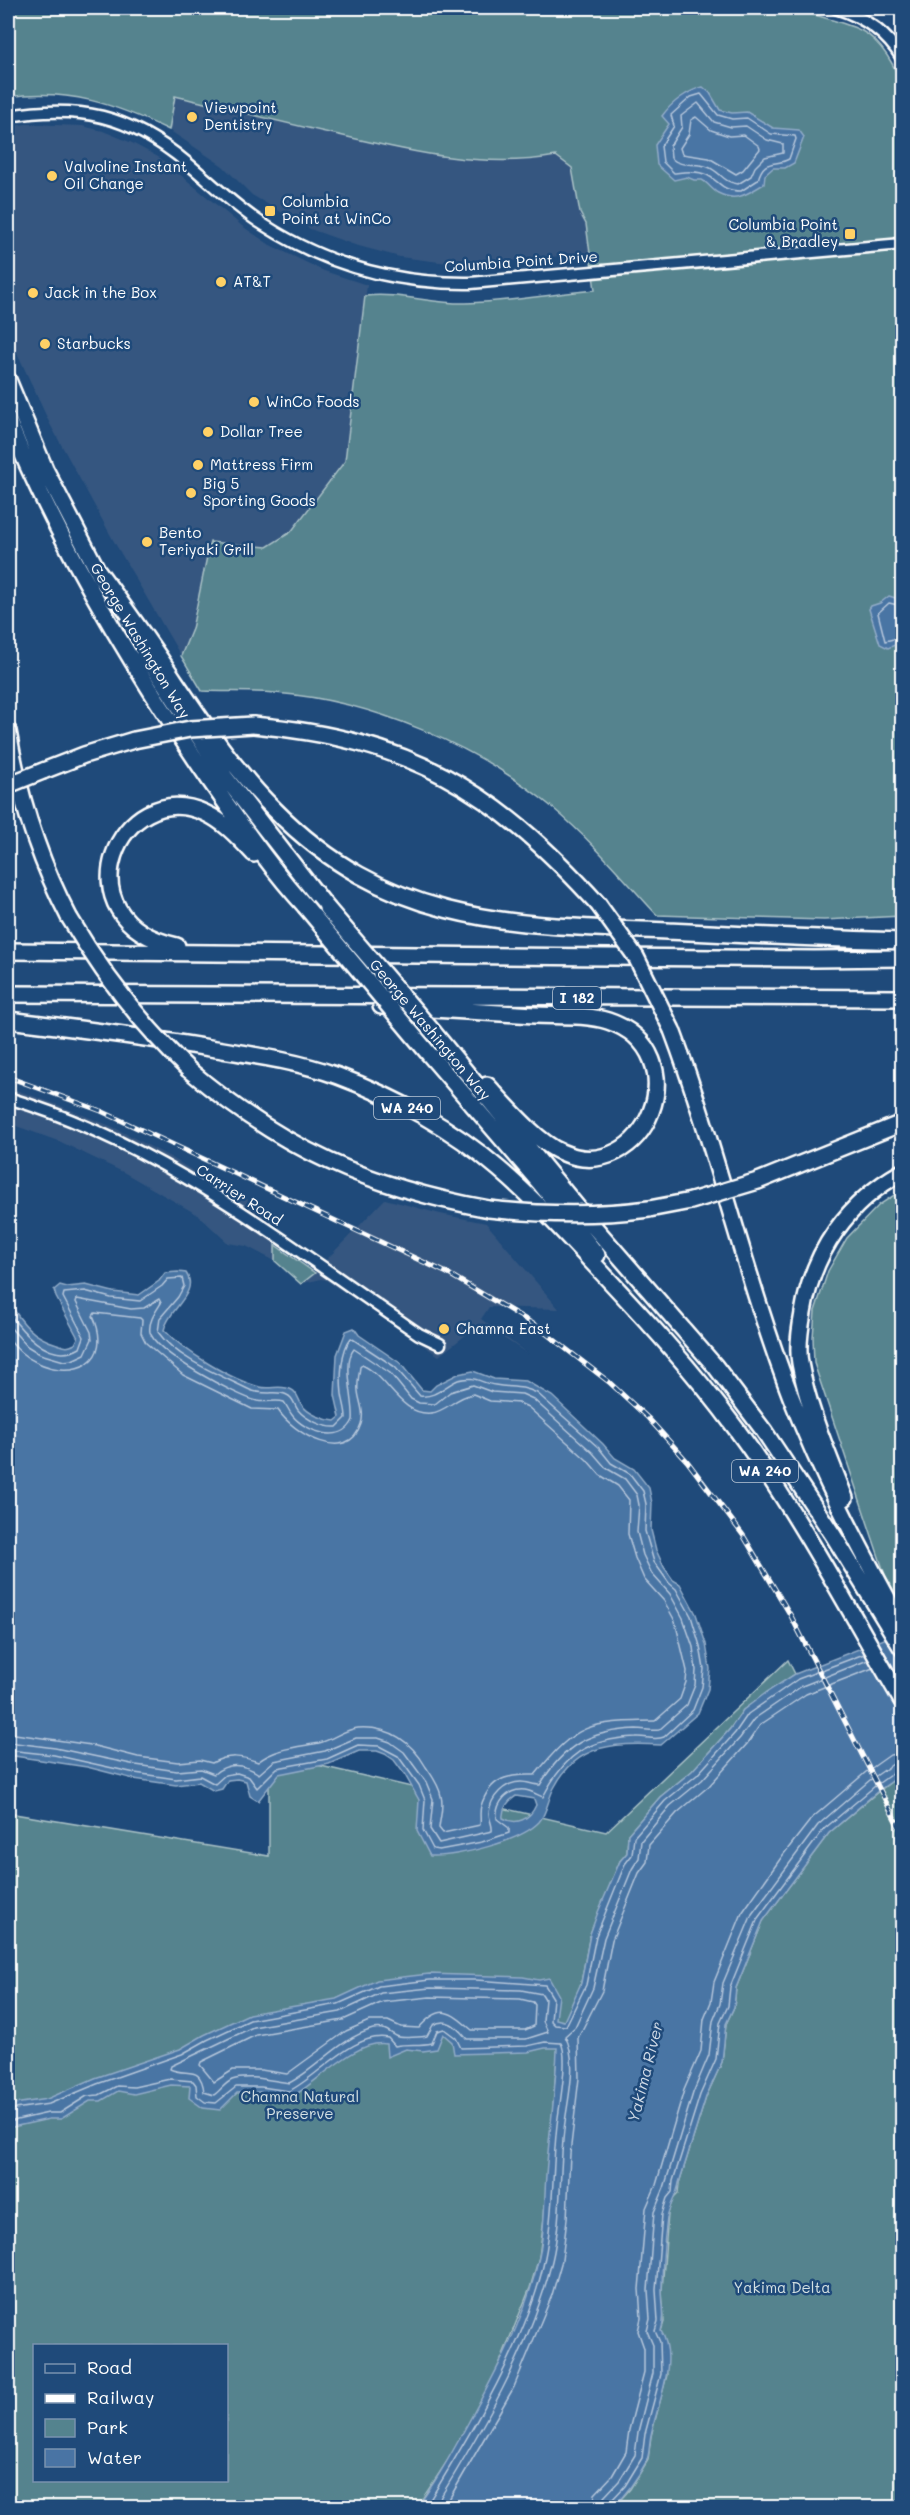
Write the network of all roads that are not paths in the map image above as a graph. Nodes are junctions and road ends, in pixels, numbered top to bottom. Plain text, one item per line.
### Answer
1 (836, 8) edge
2 (903, 58) edge
3 (8, 116) edge
4 (903, 244) edge
5 (8, 380) edge
6 (8, 420) edge
7 (98, 571) junction
8 (8, 731) edge
9 (8, 785) edge
10 (303, 904) junction
11 (903, 941) edge
12 (8, 951) edge
13 (249, 952) junction
14 (903, 958) edge
15 (8, 994) edge
16 (252, 996) junction
17 (903, 998) edge
18 (8, 1020) edge
19 (434, 1033) junction
20 (8, 1098) edge
21 (903, 1123) edge
22 (903, 1172) edge
23 (665, 1339) junction
24 (440, 1344) dead end
25 (874, 1574) junction
26 (879, 1596) junction
27 (903, 1625) edge
28 (903, 1648) edge
29 (903, 1701) edge

1 - 2 street
3 - 4 street, Columbia Point Drive
5 - 7 highway, George Washington Way
6 - 10 highway, George Washington Way
7 - 11 highway
7 - 19 highway, George Washington Way, bridge
8 - 21 highway, bridge
9 - 25 highway, WA 240, bridge
10 - 13 highway
10 - 23 highway, George Washington Way, bridge
12 - 13 highway
13 - 14 highway
15 - 16 highway, I 182
16 - 17 highway, I 182
16 - 19 highway
18 - 23 highway, WA 240
19 - 26 highway, George Washington Way
20 - 24 street, Carrier Road
22 - 25 highway
23 - 29 highway, WA 240
25 - 26 highway, WA 240
26 - 27 highway, WA 240
26 - 28 highway, George Washington Way

